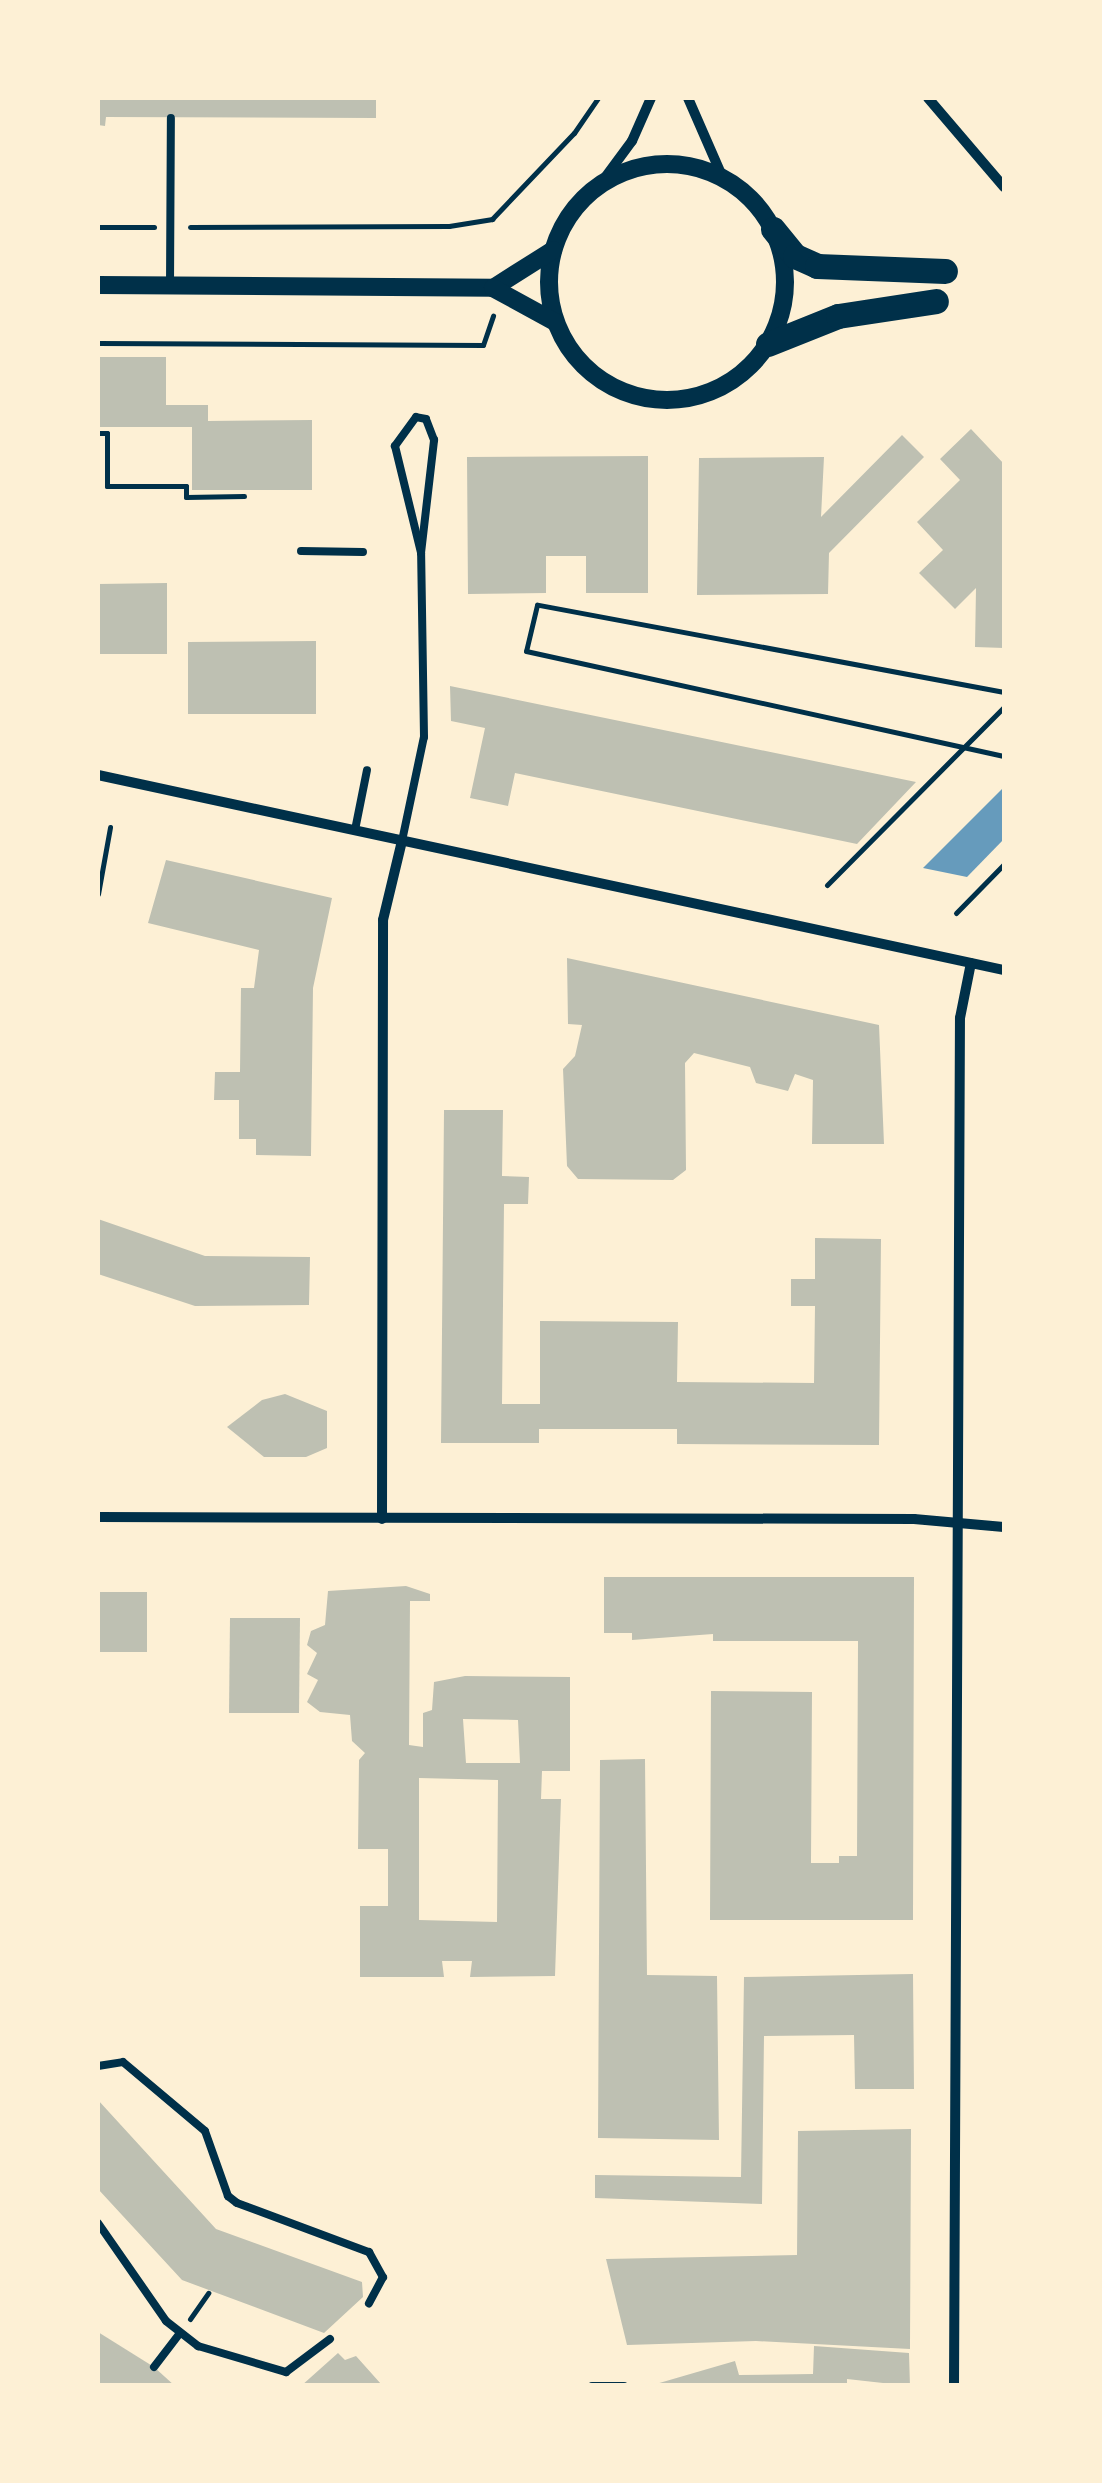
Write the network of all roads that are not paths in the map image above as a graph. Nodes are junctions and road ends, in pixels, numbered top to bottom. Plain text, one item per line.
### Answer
1 (651, 98) edge
2 (688, 98) edge
3 (928, 98) edge
4 (171, 118) dead end
5 (722, 176) junction
6 (601, 183) junction
7 (1004, 187) edge
8 (774, 229) junction
9 (553, 250) junction
10 (944, 271) dead end
11 (98, 285) edge
12 (170, 286) junction
13 (493, 288) junction
14 (936, 301) dead end
15 (555, 322) junction
16 (768, 344) junction
17 (301, 551) dead end
18 (363, 552) dead end
19 (421, 553) junction
20 (368, 770) dead end
21 (98, 775) edge
22 (355, 830) junction
23 (402, 840) junction
24 (971, 962) junction
25 (1004, 970) edge
26 (98, 1517) edge
27 (382, 1520) junction
28 (960, 1526) junction
29 (1004, 1527) edge
30 (98, 2066) edge
31 (98, 2223) edge
32 (369, 2303) dead end
33 (180, 2333) junction
34 (330, 2339) dead end
35 (154, 2367) dead end
36 (592, 2386) edge
37 (624, 2386) edge
38 (954, 2386) edge

1 - 6 street
2 - 5 street
3 - 7 street
4 - 12 lane
5 - 6 street
5 - 8 street
6 - 9 street
8 - 10 highway
8 - 16 street
9 - 13 street
9 - 15 street
11 - 12 street
12 - 13 street
13 - 15 street
14 - 16 highway
15 - 16 street
17 - 18 lane
19 - 19 lane
19 - 23 lane
20 - 22 lane
21 - 22 street
22 - 23 street
23 - 24 street
23 - 27 street
24 - 25 street
24 - 28 street
26 - 27 street
27 - 28 street
28 - 29 street
28 - 38 street
30 - 32 lane
31 - 33 lane
33 - 34 lane
33 - 35 lane
36 - 37 lane

